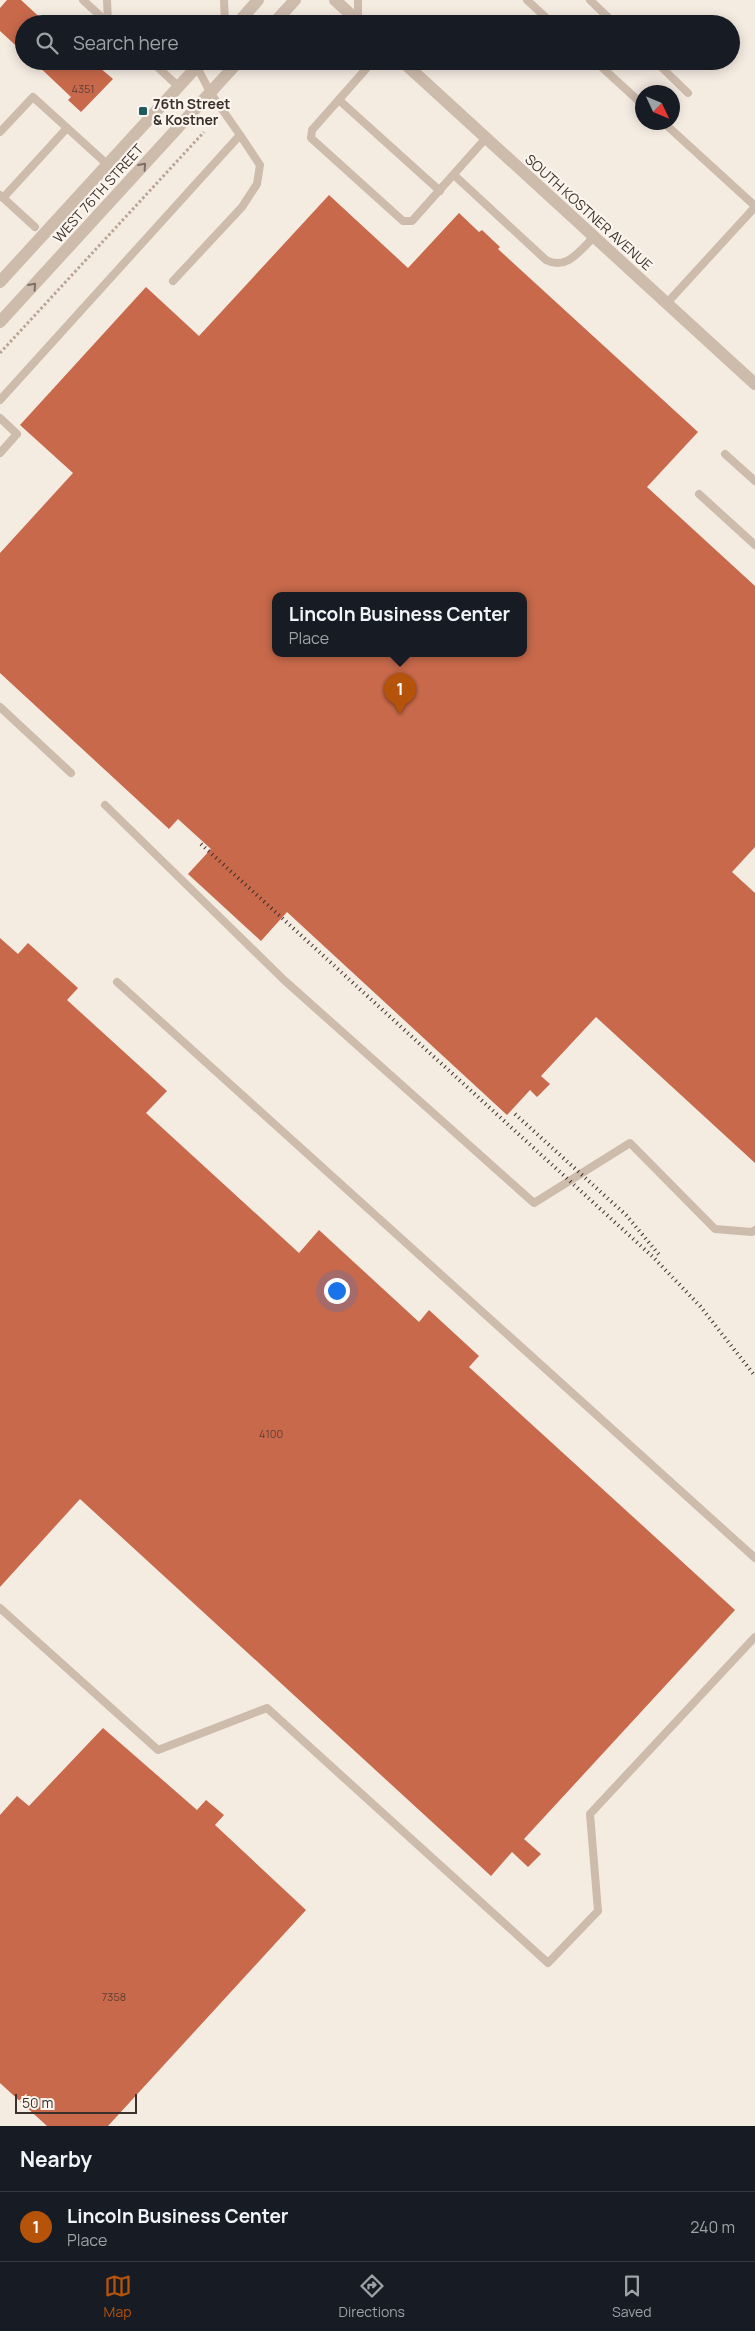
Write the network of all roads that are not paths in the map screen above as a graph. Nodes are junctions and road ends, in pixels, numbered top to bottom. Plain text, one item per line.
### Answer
1 (83, 0) edge
2 (107, 0) edge
3 (224, 0) edge
4 (258, 0) edge
5 (295, 0) edge
6 (335, 0) edge
7 (358, 0) edge
8 (527, 0) edge
9 (590, 0) edge
10 (100, 15) edge
11 (108, 15) edge
12 (225, 15) edge
13 (245, 15) edge
14 (281, 15) edge
15 (351, 15) edge
16 (359, 15) edge
17 (544, 15) edge
18 (606, 15) edge
19 (161, 70) edge
20 (195, 70) edge
21 (202, 70) edge
22 (226, 70) edge
23 (365, 70) edge
24 (412, 70) edge
25 (605, 70) edge
26 (664, 70) edge
27 (179, 87) junction
28 (210, 92) junction
29 (688, 93) dead end
30 (635, 98) edge
31 (339, 100) junction
32 (67, 128) junction
33 (672, 130) edge
34 (0, 132) edge
35 (240, 135) junction
36 (486, 138) junction
37 (108, 165) junction
38 (454, 175) junction
39 (440, 191) junction
40 (2, 197) edge
41 (755, 206) edge
42 (35, 227) dead end
43 (594, 237) junction
44 (173, 280) dead end
45 (0, 282) edge
46 (666, 303) junction
47 (0, 322) edge
48 (755, 384) edge
49 (0, 400) edge
50 (0, 418) edge
51 (0, 453) edge
52 (725, 454) dead end
53 (755, 481) edge
54 (699, 494) dead end
55 (755, 545) edge
56 (0, 707) edge
57 (71, 773) dead end
58 (105, 805) dead end
59 (117, 982) dead end
60 (755, 1230) edge
61 (755, 1558) edge
62 (0, 1608) edge
63 (755, 1637) edge

1 - 10 lane
2 - 11 lane
3 - 12 lane
4 - 13 street
5 - 14 street
6 - 15 street
7 - 16 lane
8 - 17 lane
9 - 18 lane
19 - 27 lane
20 - 27 street, WEST 76TH STREET
21 - 28 lane
22 - 28 street, WEST 76TH STREET
23 - 31 lane
24 - 36 street, SOUTH KOSTNER AVENUE
25 - 30 lane
26 - 29 lane
27 - 37 street, WEST 76TH STREET
28 - 35 lane
47 -> 28 street, WEST 76TH STREET
31 - 39 lane
31 - 39 lane
32 - 34 lane
32 - 37 lane
32 - 40 lane
33 - 41 lane
35 - 44 lane
35 - 49 lane
36 - 38 lane
36 - 43 street, SOUTH KOSTNER AVENUE
37 - 45 street, WEST 76TH STREET
38 - 39 lane
38 - 43 lane
40 - 42 lane
41 - 46 lane
43 - 46 street, SOUTH KOSTNER AVENUE
46 - 48 street, SOUTH KOSTNER AVENUE
50 - 51 lane
52 - 53 lane
54 - 55 lane
56 - 57 lane
58 - 60 lane
59 - 61 lane
62 - 63 lane

